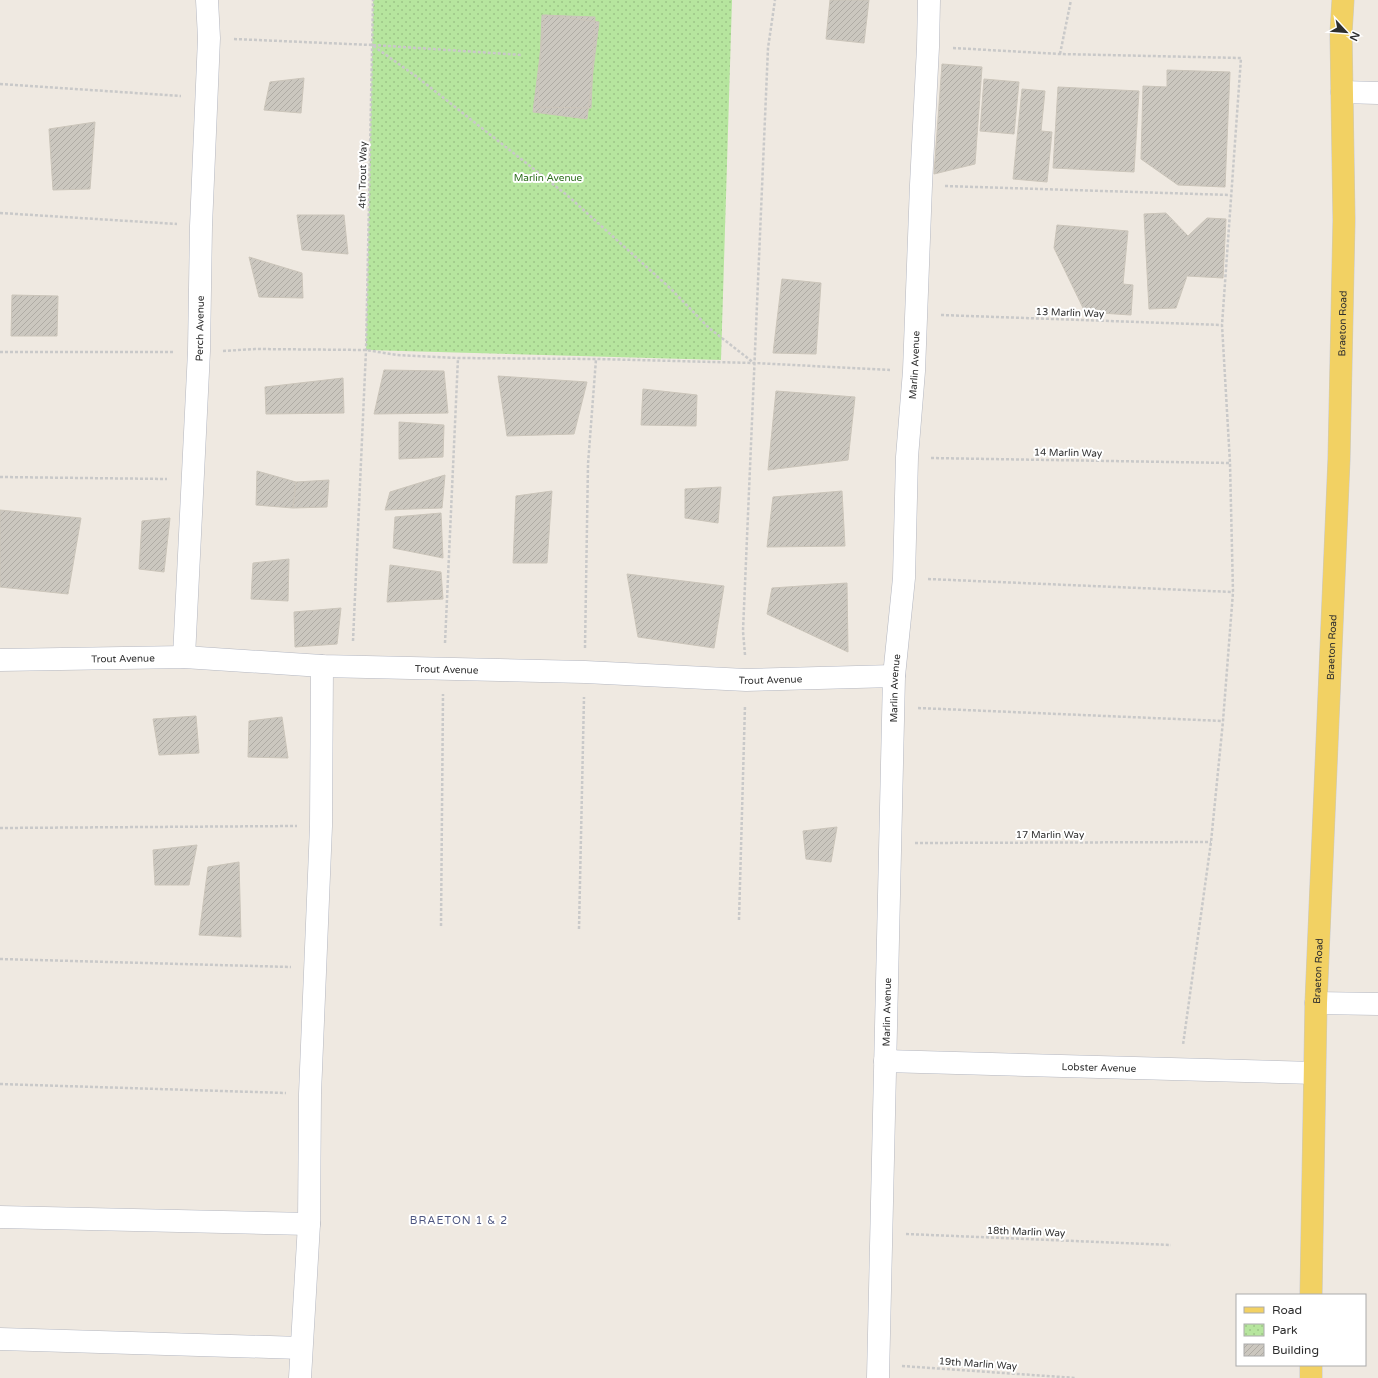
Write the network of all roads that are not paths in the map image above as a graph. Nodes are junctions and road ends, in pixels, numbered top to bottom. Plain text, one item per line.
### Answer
1 (207, 0) edge
2 (928, 0) edge
3 (1335, 0) edge
4 (1343, 0) edge
5 (1341, 33) junction
6 (1342, 92) junction
7 (1378, 93) edge
8 (184, 657) junction
9 (0, 660) edge
10 (322, 666) junction
11 (894, 676) junction
12 (1316, 1003) junction
13 (1378, 1004) edge
14 (885, 1061) junction
15 (1314, 1072) junction
16 (0, 1217) edge
17 (309, 1224) junction
18 (1311, 1294) edge
19 (0, 1339) edge
20 (301, 1348) junction
21 (1311, 1366) edge
22 (878, 1371) edge
23 (300, 1378) edge
24 (1310, 1378) edge

1 - 8 street, Perch Avenue
2 - 11 street, Marlin Avenue
3 - 5 main road
4 - 5 main road, Braeton Road
5 - 6 main road, Braeton Road
6 - 7 street
6 - 12 main road, Braeton Road
8 - 9 street, Trout Avenue
8 - 10 street, Trout Avenue
10 - 11 street, Trout Avenue
10 - 17 street
11 - 14 street, Marlin Avenue
12 - 13 street
12 - 15 main road, Braeton Road
14 - 15 street, Lobster Avenue
14 - 22 street, Marlin Avenue
15 - 18 main road, Braeton Road
16 - 17 street
17 - 20 street
19 - 20 street
20 - 23 street
21 - 24 main road

